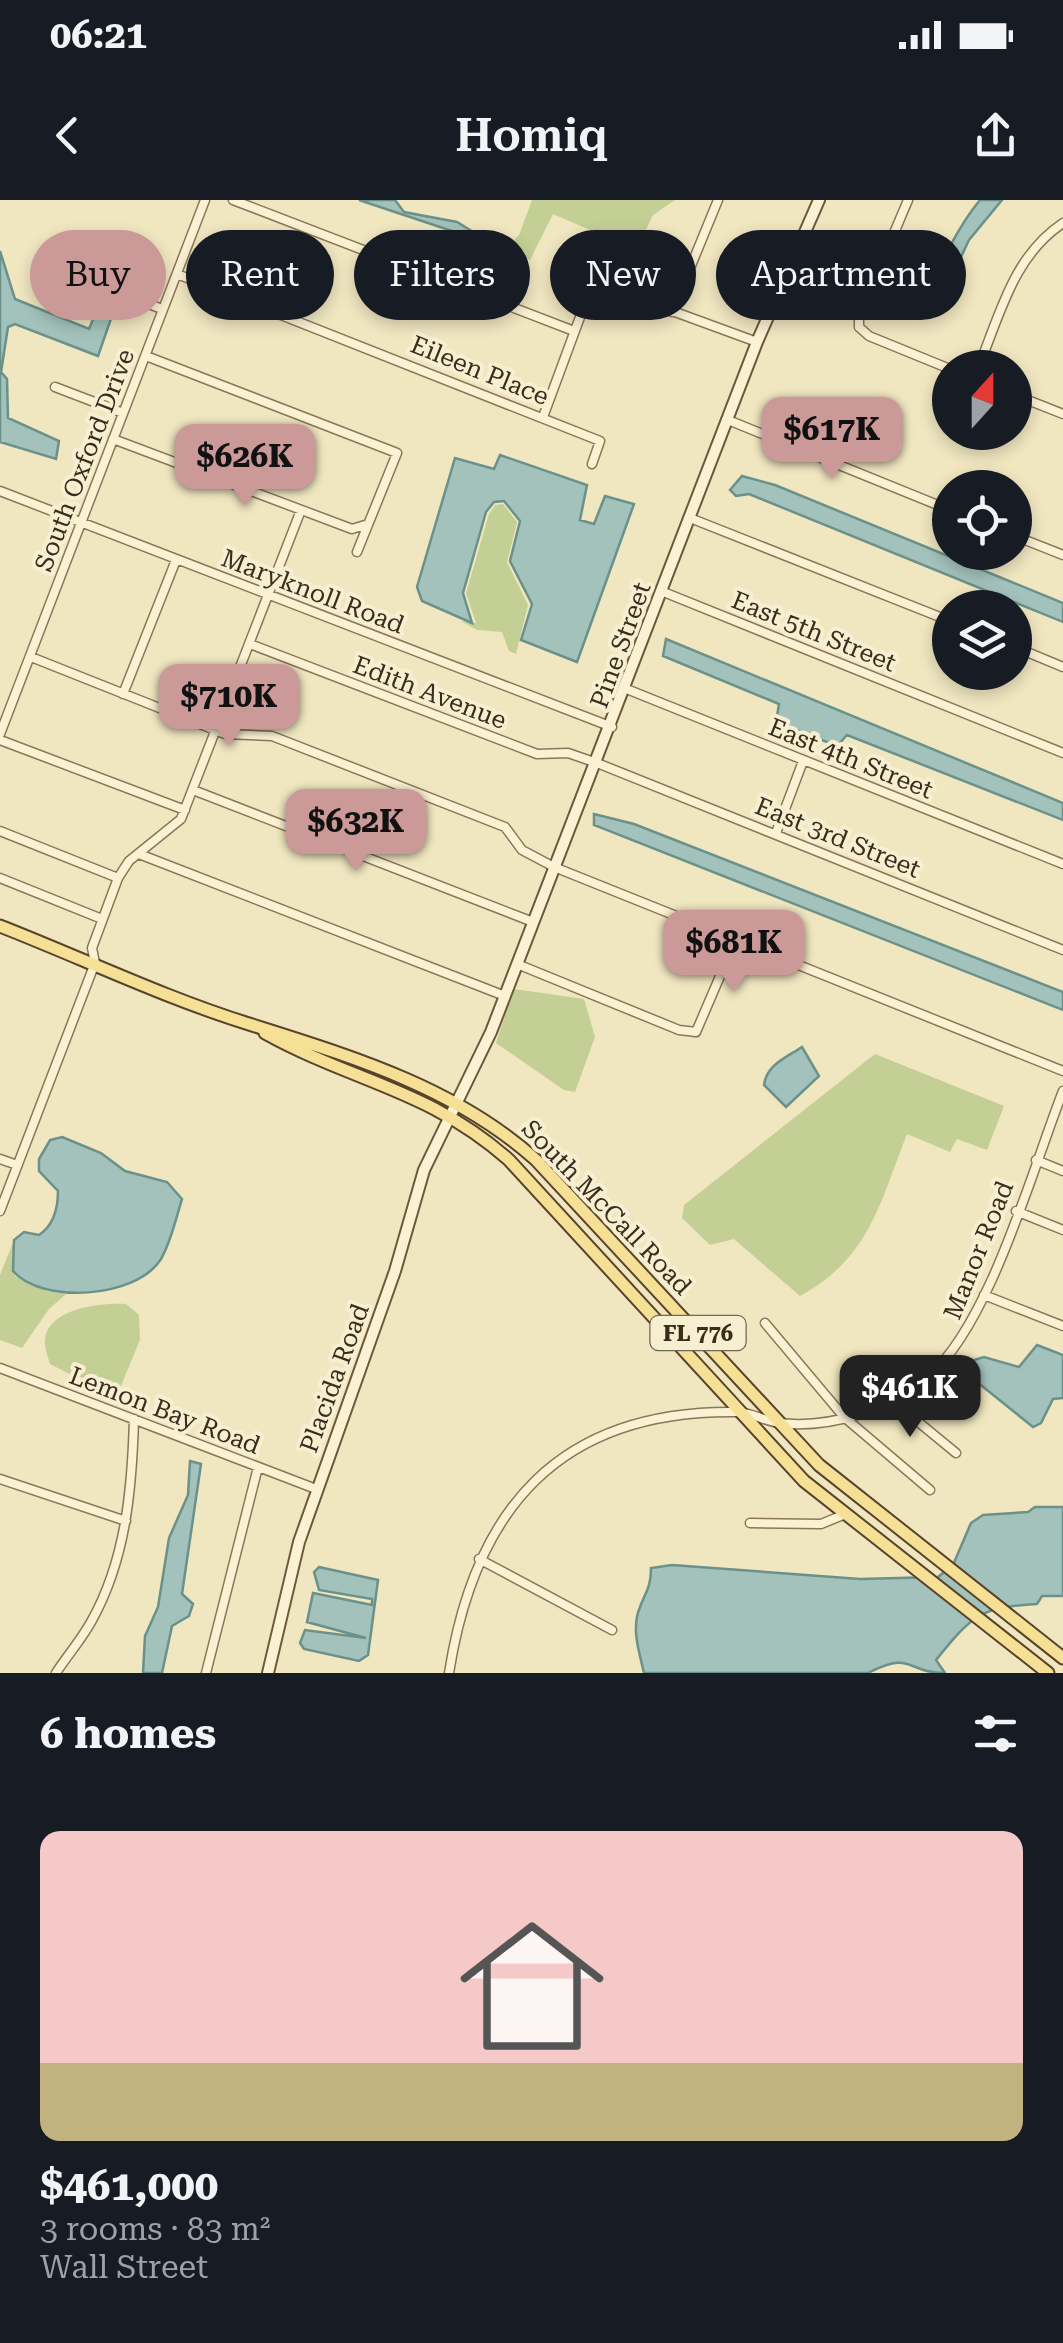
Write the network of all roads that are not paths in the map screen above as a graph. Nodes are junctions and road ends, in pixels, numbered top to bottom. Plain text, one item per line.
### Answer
1 (205, 200) edge
2 (233, 200) edge
3 (718, 200) edge
4 (819, 200) edge
5 (908, 200) edge
6 (1063, 223) edge
7 (696, 254) edge
8 (177, 274) junction
9 (166, 300) edge
10 (159, 320) edge
11 (579, 320) edge
12 (695, 320) edge
13 (574, 332) junction
14 (757, 342) junction
15 (985, 350) edge
16 (146, 356) junction
17 (932, 362) edge
18 (55, 387) dead end
19 (1032, 402) edge
20 (123, 413) junction
21 (1063, 414) edge
22 (543, 417) junction
23 (728, 420) junction
24 (113, 439) junction
25 (592, 464) dead end
26 (1, 493) edge
27 (932, 503) edge
28 (300, 510) junction
29 (690, 518) junction
30 (81, 522) junction
31 (367, 523) junction
32 (1032, 543) edge
33 (357, 552) dead end
34 (1063, 555) edge
35 (176, 560) junction
36 (661, 591) junction
37 (269, 596) junction
38 (932, 614) edge
39 (250, 644) junction
40 (1032, 655) edge
41 (31, 657) junction
42 (1063, 667) edge
43 (624, 688) junction
44 (124, 694) junction
45 (612, 727) junction
46 (216, 730) junction
47 (0, 737) edge
48 (1063, 753) edge
49 (804, 761) junction
50 (597, 763) junction
51 (193, 790) junction
52 (185, 810) junction
53 (0, 831) edge
54 (776, 834) junction
55 (139, 854) junction
56 (1063, 864) edge
57 (554, 867) junction
58 (0, 878) edge
59 (118, 878) junction
60 (102, 919) junction
61 (533, 922) junction
62 (0, 926) edge
63 (736, 938) junction
64 (1063, 950) edge
65 (95, 963) junction
66 (517, 964) junction
67 (504, 996) junction
68 (1063, 1071) edge
69 (1063, 1092) edge
70 (452, 1107) junction
71 (0, 1158) edge
72 (1036, 1160) junction
73 (17, 1166) junction
74 (1063, 1170) edge
75 (0, 1172) edge
76 (13, 1177) junction
77 (0, 1212) edge
78 (1016, 1212) junction
79 (1063, 1230) edge
80 (608, 1271) junction
81 (663, 1295) junction
82 (984, 1295) junction
83 (765, 1324) dead end
84 (1063, 1326) edge
85 (0, 1368) edge
86 (899, 1398) junction
87 (742, 1412) junction
88 (844, 1417) junction
89 (134, 1419) junction
90 (779, 1423) junction
91 (956, 1452) dead end
92 (258, 1468) junction
93 (0, 1479) edge
94 (316, 1488) junction
95 (930, 1490) dead end
96 (843, 1515) junction
97 (126, 1520) junction
98 (750, 1523) dead end
99 (479, 1560) junction
100 (612, 1630) dead end
101 (1063, 1658) edge
102 (56, 1673) edge
103 (206, 1673) edge
104 (268, 1673) edge
105 (449, 1673) edge
106 (1048, 1673) edge

1 - 8 street, South Oxford Drive
2 - 13 street
3 - 7 street
4 - 14 main road, Pine Street
5 - 17 street
6 - 15 street
8 - 9 street, South Oxford Drive
8 - 22 street, Eileen Place
10 - 16 street, South Oxford Drive
11 - 13 street
12 - 14 street
13 - 22 street
14 - 23 main road, Pine Street
16 - 20 street, South Oxford Drive
16 - 31 street
18 - 20 street
19 - 21 street
20 - 24 street, South Oxford Drive
22 - 25 street, Eileen Place
23 - 27 street
23 - 29 main road, Pine Street
24 - 28 street
24 - 30 street, South Oxford Drive
26 - 30 street, Maryknoll Road
28 - 31 street
28 - 37 street
29 - 36 main road, Pine Street
29 - 38 street
30 - 35 street, Maryknoll Road
30 - 41 street, South Oxford Drive
31 - 33 street
32 - 34 street
35 - 37 street, Maryknoll Road
35 - 44 street
36 - 43 main road, Pine Street
36 - 48 street, East 5th Street
37 - 39 street
37 - 45 street, Maryknoll Road
39 - 46 street
39 - 50 street, Edith Avenue
40 - 42 street
41 - 44 street
41 - 47 street, South Oxford Drive
43 - 45 main road, Pine Street
43 - 49 street, East 4th Street
44 - 46 street
45 - 50 main road, Pine Street
46 - 51 street
46 - 57 street
47 - 52 street
49 - 54 street
49 - 56 street, East 4th Street
50 - 54 street, East 3rd Street
50 - 57 main road, Pine Street
51 - 52 street
51 - 61 street
52 - 55 street
53 - 59 street
54 - 64 street, East 3rd Street
55 - 59 street
55 - 67 street
57 - 61 main road, Pine Street
57 - 63 street
58 - 60 street
59 - 60 street
60 - 65 street
61 - 66 main road, Pine Street
62 - 65 main road, South McCall Road / FL 776
63 - 66 street
63 - 68 street
65 - 70 main road, South McCall Road / FL 776
65 - 73 street
66 - 67 main road, Pine Street
67 - 70 main road, Pine Street
69 - 72 street, Manor Road
70 - 80 main road, South McCall Road / FL 776
70 - 81 main road, South McCall Road / FL 776
70 - 94 main road, Placida Road
71 - 73 street
72 - 74 street
72 - 78 street, Manor Road
73 - 76 street
75 - 76 street
76 - 77 street
78 - 79 street
78 - 82 street, Manor Road
80 - 81 main road
80 - 87 main road, South McCall Road / FL 776
81 - 90 main road, South McCall Road / FL 776
82 - 84 street
82 - 86 street, Manor Road
83 - 88 street
85 - 89 street, Lemon Bay Road
86 - 88 street, Manor Road
86 - 91 street
87 - 90 street, Manor Road
87 - 96 main road, South McCall Road / FL 776
87 - 99 street, Manor Road
88 - 90 street, Manor Road
88 - 95 street
89 - 92 street, Lemon Bay Road
89 - 97 street
90 - 101 main road, South McCall Road / FL 776
92 - 94 street, Lemon Bay Road
92 - 103 street
93 - 97 street
94 - 104 main road, Placida Road
96 - 98 street
96 - 106 main road, South McCall Road / FL 776
97 - 102 street
99 - 100 street
99 - 105 street, Manor Road

